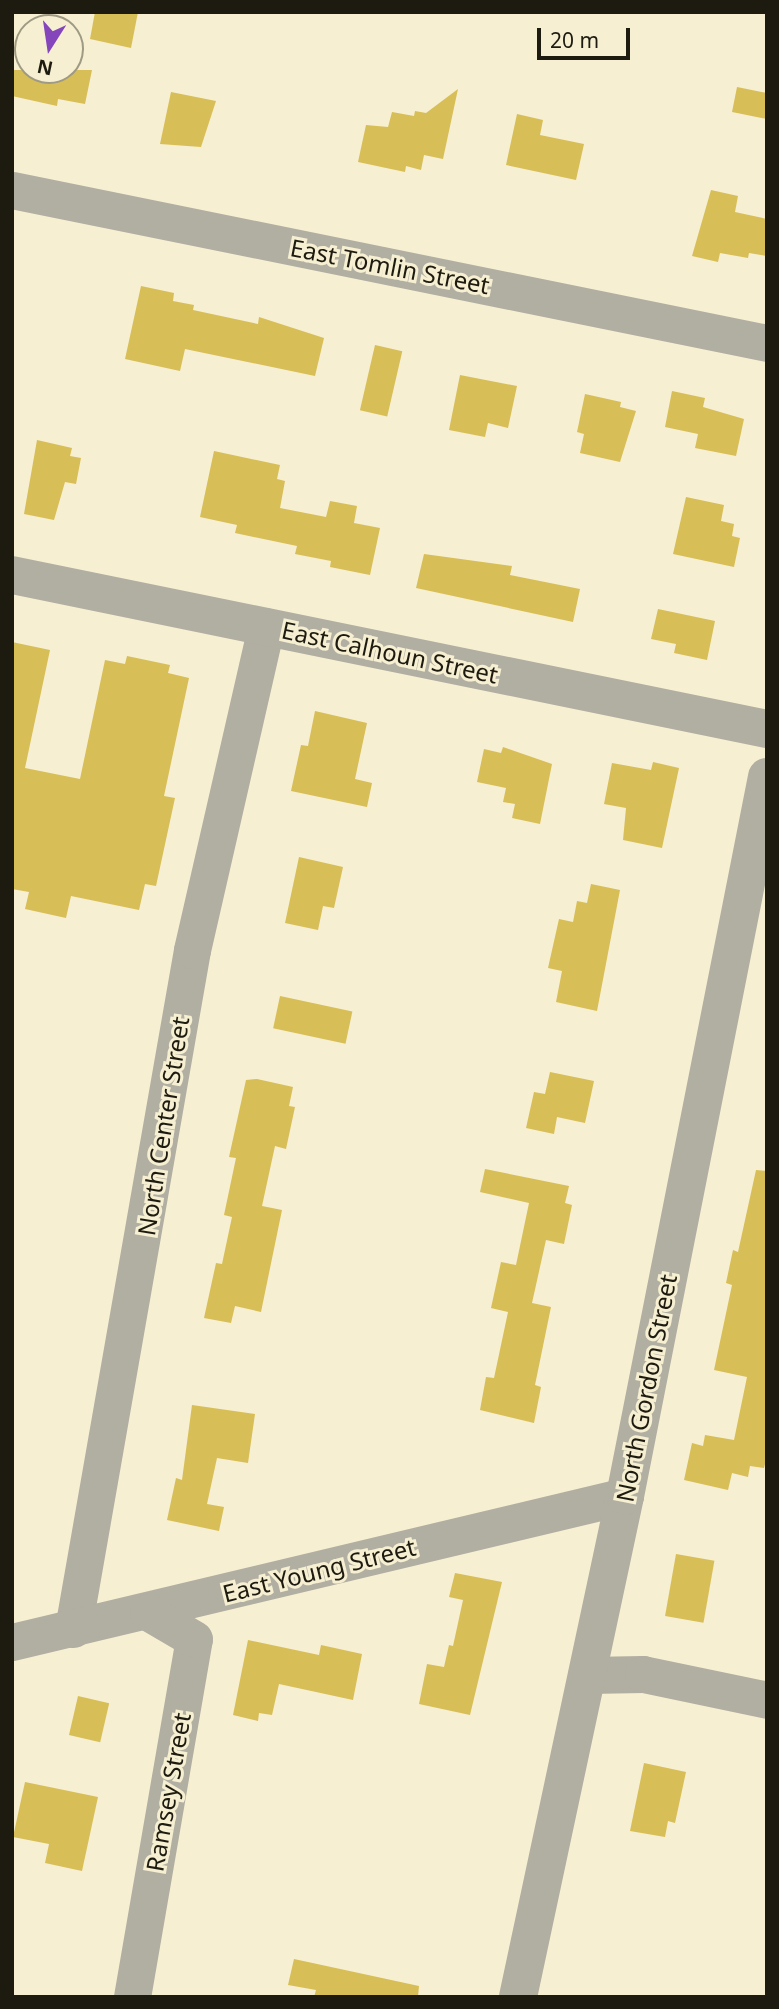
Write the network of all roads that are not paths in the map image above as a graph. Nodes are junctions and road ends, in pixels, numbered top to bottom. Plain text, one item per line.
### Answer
1 (12, 190) edge
2 (767, 342) edge
3 (12, 575) edge
4 (266, 626) junction
5 (767, 729) edge
6 (767, 777) edge
7 (625, 1496) junction
8 (148, 1612) junction
9 (73, 1629) junction
10 (12, 1642) edge
11 (588, 1675) junction
12 (767, 1700) edge
13 (132, 1997) edge
14 (518, 1997) edge

1 - 2 street, East Tomlin Street
3 - 4 street, East Calhoun Street
4 - 5 street, East Calhoun Street
4 - 9 street, North Center Street
6 - 7 street, North Gordon Street
7 - 8 street, East Young Street
7 - 11 street, North Gordon Street
8 - 9 street, East Young Street
8 - 13 street, Ramsey Street
9 - 10 street, East Young Street
11 - 12 street
11 - 14 street, North Gordon Street

